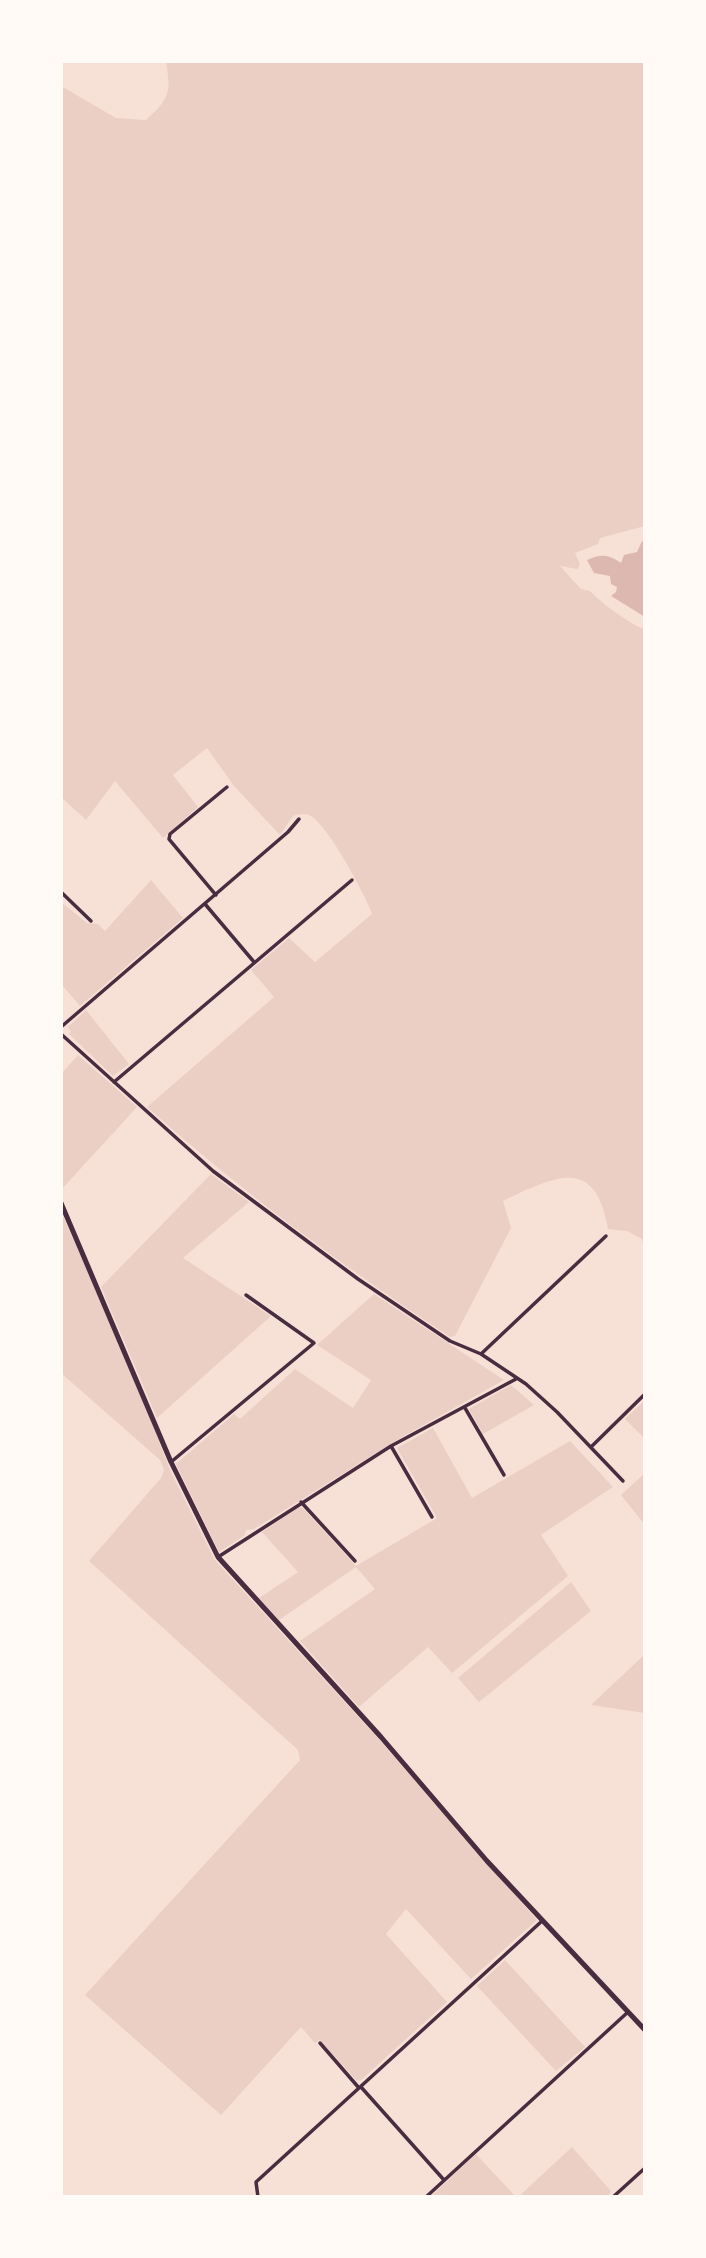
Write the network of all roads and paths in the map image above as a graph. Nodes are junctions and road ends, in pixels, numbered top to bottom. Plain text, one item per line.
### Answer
1 (227, 787) dead end
2 (299, 819) dead end
3 (352, 880) dead end
4 (61, 892) edge
5 (216, 894) junction
6 (205, 904) junction
7 (91, 921) dead end
8 (254, 962) junction
9 (61, 1027) edge
10 (61, 1034) edge
11 (114, 1082) junction
12 (61, 1203) edge
13 (606, 1236) dead end
14 (246, 1295) dead end
15 (481, 1354) junction
16 (517, 1378) junction
17 (645, 1394) edge
18 (465, 1408) junction
19 (391, 1446) junction
20 (591, 1447) junction
21 (171, 1462) junction
22 (504, 1475) dead end
23 (623, 1481) dead end
24 (301, 1502) junction
25 (432, 1517) dead end
26 (218, 1557) junction
27 (355, 1561) dead end
28 (542, 1921) junction
29 (628, 2012) junction
30 (645, 2030) edge
31 (320, 2043) dead end
32 (360, 2087) junction
33 (645, 2168) edge
34 (444, 2180) junction
35 (258, 2197) edge
36 (426, 2197) edge
37 (612, 2197) edge

1 - 5 street
2 - 5 street
3 - 8 street
4 - 7 street
5 - 6 street
6 - 8 street
6 - 9 street
8 - 11 street
10 - 11 street
11 - 15 street
12 - 21 street
13 - 15 street
14 - 21 street
15 - 16 street
16 - 18 street
16 - 20 street
17 - 20 street
18 - 19 street
18 - 22 street
19 - 24 street
19 - 25 street
20 - 23 street
21 - 26 street
24 - 26 street
24 - 27 street
26 - 28 street
28 - 29 street
28 - 32 street
29 - 30 street
29 - 34 street
31 - 32 street
32 - 34 street
32 - 35 street
33 - 37 street
34 - 36 street

